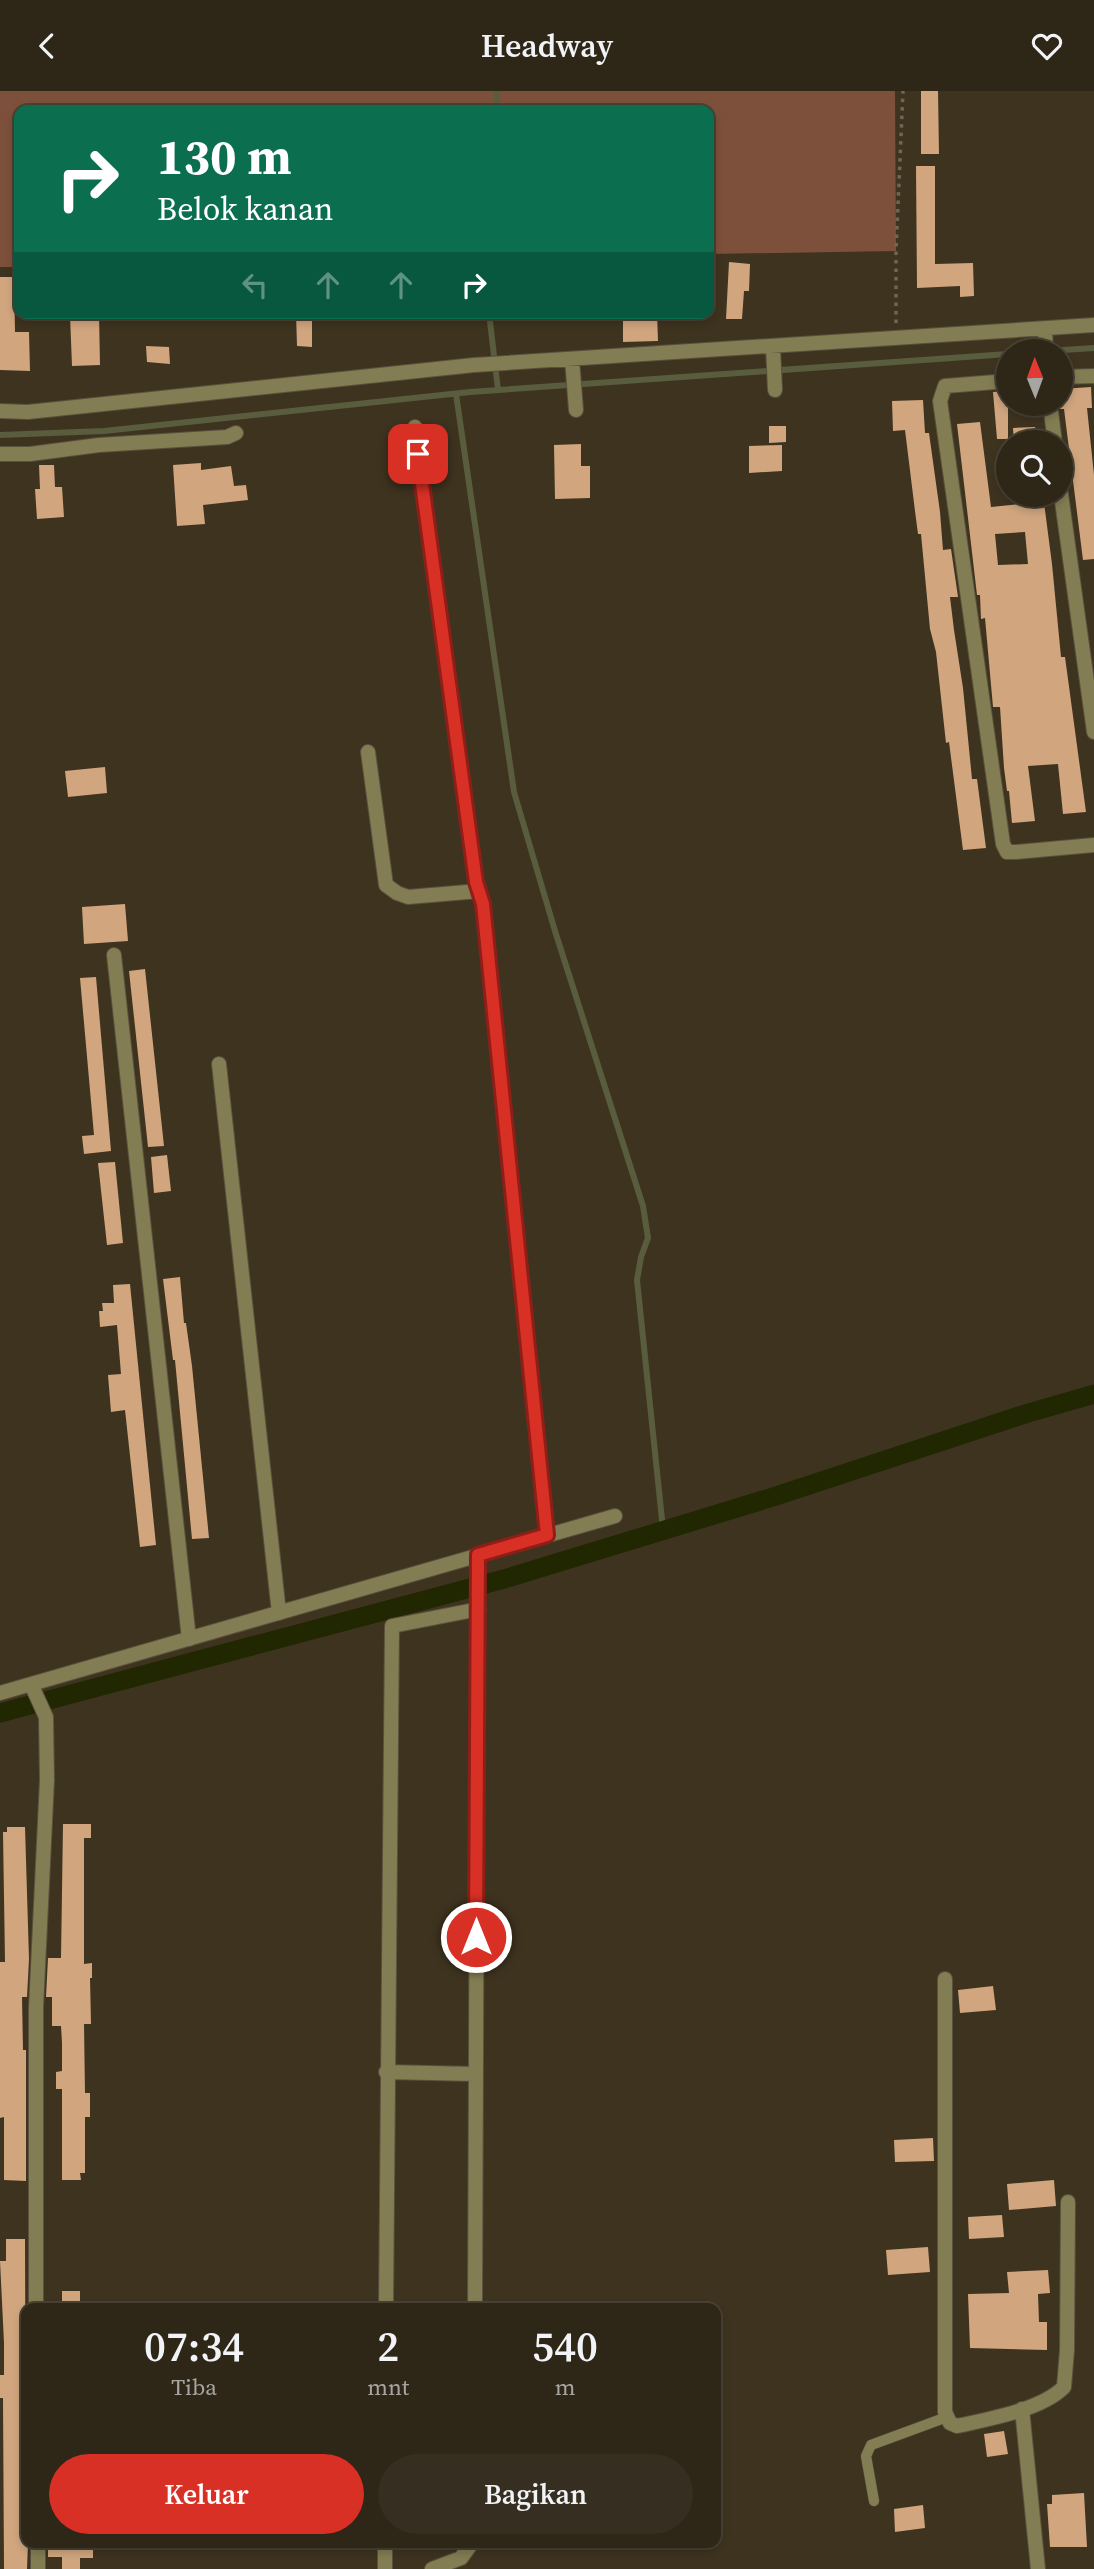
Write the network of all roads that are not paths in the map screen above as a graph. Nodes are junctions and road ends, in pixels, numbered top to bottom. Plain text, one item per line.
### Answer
1 (1094, 325) edge
2 (1049, 339) edge
3 (996, 340) edge
4 (773, 353) junction
5 (572, 365) junction
6 (1094, 376) edge
7 (1073, 377) edge
8 (996, 382) edge
9 (775, 387) dead end
10 (576, 405) dead end
11 (0, 411) edge
12 (415, 427) dead end
13 (236, 433) dead end
14 (0, 454) edge
15 (1063, 507) edge
16 (1094, 731) edge
17 (368, 752) dead end
18 (1094, 845) edge
19 (479, 891) junction
20 (114, 955) dead end
21 (219, 1063) dead end
22 (615, 1516) dead end
23 (547, 1535) junction
24 (479, 1561) junction
25 (479, 1605) junction
26 (279, 1613) junction
27 (189, 1639) junction
28 (31, 1685) junction
29 (0, 1693) edge
30 (945, 1979) dead end
31 (386, 2072) junction
32 (475, 2074) junction
33 (1068, 2202) dead end
34 (36, 2303) edge
35 (386, 2303) edge
36 (475, 2303) edge
37 (1022, 2409) junction
38 (947, 2417) junction
39 (874, 2501) dead end
40 (38, 2548) edge
41 (385, 2548) edge
42 (468, 2548) edge
43 (38, 2569) edge
44 (385, 2569) edge
45 (432, 2569) edge
46 (1038, 2569) edge

1 - 2 street
3 - 4 street
4 - 5 street
4 - 9 street
5 - 10 street
5 - 11 street
6 - 7 street
8 - 18 street
12 - 19 street
13 - 14 street
15 - 16 street
17 - 19 street
19 - 23 street
20 - 27 street
21 - 26 street
22 - 23 street
23 - 24 street
24 - 25 street
24 - 26 street
25 - 31 street
25 - 32 street
26 - 27 street
27 - 28 street
28 - 29 street
28 - 34 street
30 - 38 street
31 - 32 street
31 - 35 street
32 - 36 street
33 - 37 street
37 - 38 street
37 - 46 street
38 - 39 lane
40 - 43 street
41 - 44 street
42 - 45 street

